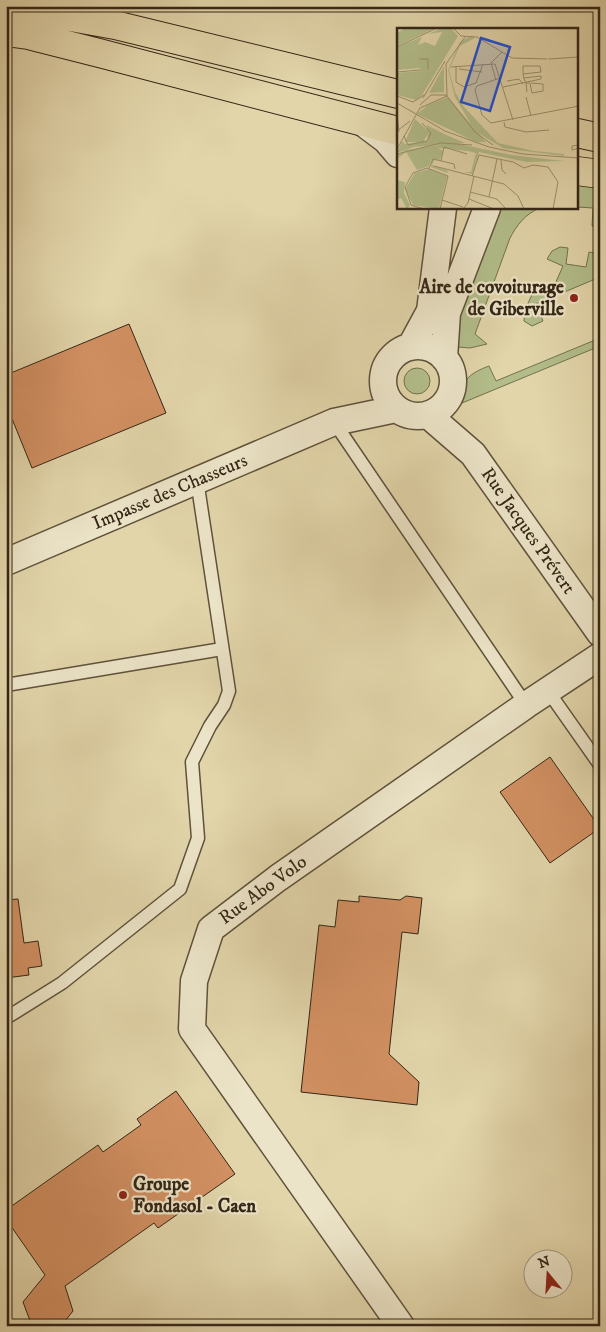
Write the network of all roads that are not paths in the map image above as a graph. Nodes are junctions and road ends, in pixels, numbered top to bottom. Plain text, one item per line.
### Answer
1 (10, 6) edge
2 (6, 32) edge
3 (397, 94) edge
4 (362, 122) junction
5 (397, 131) edge
6 (578, 133) edge
7 (600, 138) edge
8 (397, 153) edge
9 (578, 171) edge
10 (600, 174) edge
11 (436, 209) edge
12 (443, 209) edge
13 (487, 209) edge
14 (440, 238) junction
15 (411, 346) junction
16 (444, 358) junction
17 (382, 380) junction
18 (451, 392) junction
19 (396, 409) junction
20 (428, 415) junction
21 (334, 422) junction
22 (473, 454) junction
23 (197, 480) junction
24 (6, 562) edge
25 (600, 633) edge
26 (222, 649) junction
27 (600, 656) edge
28 (6, 685) edge
29 (548, 691) junction
30 (526, 705) junction
31 (600, 765) edge
32 (6, 1018) edge
33 (401, 1326) edge

1 - 3 main road
2 - 4 main road
4 - 5 main road
4 - 8 street
6 - 7 main road
9 - 10 main road
11 - 14 street
12 - 14 street
13 - 16 street, Rue Jacques Prévert
14 - 15 street
15 - 16 street
15 - 17 street
16 - 18 street, Rue Jacques Prévert
17 - 19 street
17 - 21 street, Impasse des Chasseurs
18 - 20 street
18 - 22 street, Rue Jacques Prévert
19 - 20 street
19 - 21 street, Impasse des Chasseurs
20 - 22 street, Rue Jacques Prévert
21 - 23 street, Impasse des Chasseurs
21 - 30 lane
22 - 25 street, Rue Jacques Prévert
23 - 24 street, Impasse des Chasseurs
23 - 26 lane
26 - 28 lane
26 - 32 lane
27 - 29 street, Rue Abo Volo
29 - 30 street, Rue Abo Volo
29 - 31 lane
30 - 33 street, Rue Abo Volo

